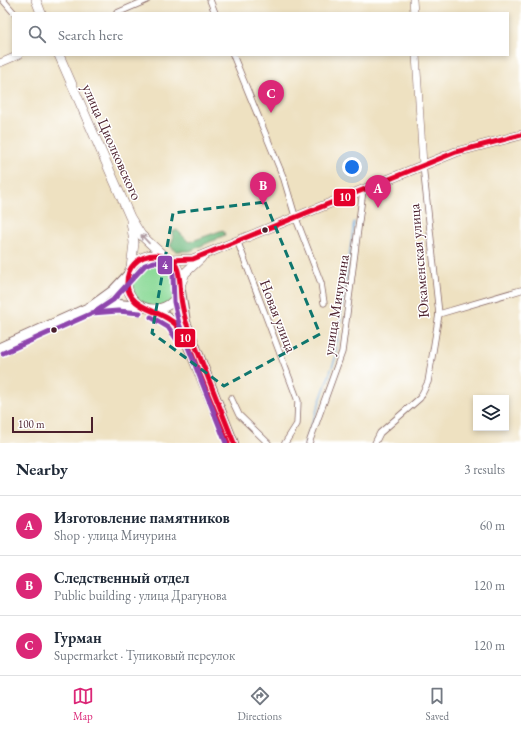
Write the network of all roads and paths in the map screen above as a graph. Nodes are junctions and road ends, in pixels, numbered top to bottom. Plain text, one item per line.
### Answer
1 (3, 0) edge
2 (36, 0) edge
3 (147, 0) edge
4 (210, 0) edge
5 (413, 0) edge
6 (13, 12) edge
7 (41, 12) edge
8 (119, 12) edge
9 (215, 12) edge
10 (414, 12) edge
11 (17, 56) edge
12 (59, 56) edge
13 (233, 56) edge
14 (416, 56) edge
15 (0, 63) edge
16 (521, 135) edge
17 (423, 165) junction
18 (363, 190) junction
19 (295, 216) junction
20 (130, 217) junction
21 (237, 240) junction
22 (209, 252) junction
23 (167, 258) junction
24 (130, 270) junction
25 (182, 281) junction
26 (181, 290) junction
27 (521, 290) edge
28 (324, 303) dead end
29 (91, 306) junction
30 (141, 306) junction
31 (154, 310) junction
32 (438, 314) junction
33 (0, 347) edge
34 (231, 398) dead end
35 (228, 443) edge
36 (234, 443) edge
37 (268, 443) edge
38 (285, 443) edge
39 (309, 443) edge
40 (375, 443) edge

1 - 6 street
2 - 7 main road
3 - 8 street
4 - 9 street
5 - 10 street
11 - 15 street
12 - 20 main road, улица Циолковского
13 - 19 street
14 - 17 street, Юкаменская улица
16 - 17 main road
17 - 18 main road
17 - 32 street, Юкаменская улица
18 - 19 main road
18 - 39 street, улица Мичурина
19 - 21 main road
19 - 28 street
23 -> 20 main road, улица Циолковского
20 - 24 main road, улица Циолковского
21 - 22 main road
21 - 38 street, Новая улица
22 - 23 main road
22 - 25 main road
23 - 24 main road
23 - 25 main road
24 - 29 main road
24 - 30 main road
25 - 26 main road
26 - 31 main road
26 - 36 main road
27 - 32 street
29 - 30 main road
29 - 33 main road
30 - 31 main road
31 - 35 main road
32 - 40 street, Юкаменская улица
34 - 37 street

